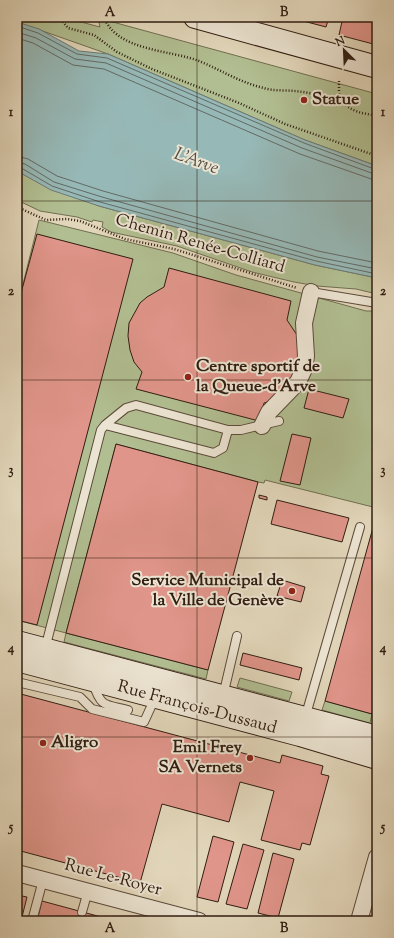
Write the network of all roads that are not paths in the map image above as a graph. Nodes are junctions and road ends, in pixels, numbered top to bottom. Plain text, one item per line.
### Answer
1 (195, 17) edge
2 (377, 67) edge
3 (311, 292) joint
4 (377, 303) edge
5 (280, 421) dead end
6 (105, 425) junction
7 (262, 426) junction
8 (228, 430) junction
9 (360, 527) dead end
10 (237, 636) dead end
11 (17, 642) edge
12 (45, 650) junction
13 (17, 660) edge
14 (93, 680) junction
15 (17, 682) edge
16 (156, 697) junction
17 (220, 705) junction
18 (128, 710) dead end
19 (302, 727) junction
20 (377, 737) edge
21 (377, 758) edge
22 (377, 857) edge
23 (17, 873) edge
24 (43, 880) junction
25 (88, 892) junction
26 (82, 912) dead end
27 (32, 921) edge
28 (199, 921) edge
29 (359, 921) edge

1 - 2 main road
3 - 4 lane
3 - 7 street
5 - 7 lane
6 - 8 lane
6 - 8 lane
6 - 12 lane
7 - 8 lane
9 - 19 lane
10 - 17 lane
11 - 12 main road, Rue François-Dussaud
12 - 17 main road, Rue François-Dussaud
13 - 14 main road, Rue François-Dussaud
14 - 16 main road, Rue François-Dussaud
14 - 18 lane
15 - 16 lane
16 - 17 main road, Rue François-Dussaud
17 - 19 main road, Rue François-Dussaud
19 - 20 main road, Rue François-Dussaud
19 - 21 main road, Rue François-Dussaud
22 - 29 street
23 - 24 street, Rue Le-Royer
24 - 25 street, Rue Le-Royer
24 - 27 lane
25 - 26 lane
25 - 28 street, Rue Le-Royer

